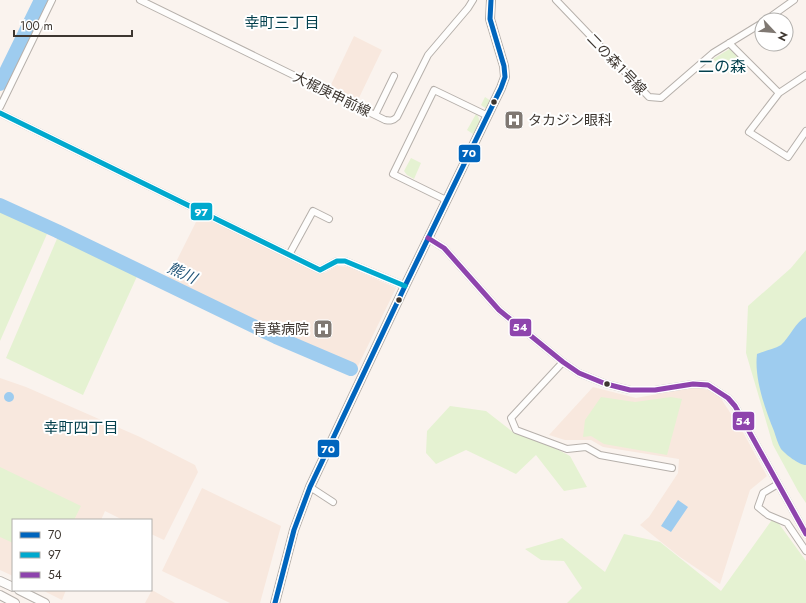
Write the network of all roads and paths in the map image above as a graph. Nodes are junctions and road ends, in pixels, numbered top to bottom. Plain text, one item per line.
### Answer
1 (52, 0) edge
2 (140, 0) edge
3 (473, 0) edge
4 (491, 0) edge
5 (556, 0) edge
6 (794, 0) edge
7 (777, 12) edge
8 (754, 28) edge
9 (729, 42) junction
10 (806, 75) edge
11 (394, 76) dead end
12 (779, 93) junction
13 (0, 106) edge
14 (0, 113) edge
15 (375, 115) junction
16 (488, 116) junction
17 (806, 131) edge
18 (446, 200) junction
19 (329, 219) dead end
20 (428, 238) junction
21 (289, 255) junction
22 (405, 286) junction
23 (563, 362) junction
24 (672, 468) dead end
25 (778, 484) junction
26 (310, 487) junction
27 (333, 502) dead end
28 (806, 534) edge
29 (806, 552) edge
30 (0, 581) edge
31 (12, 587) edge
32 (20, 591) edge
33 (0, 595) edge
34 (16, 603) edge
35 (45, 603) edge
36 (275, 603) edge

1 - 13 street
2 - 15 street, 大梶庚申前線
3 - 15 street, 大梶庚申前線
4 - 16 street
5 - 9 street, 二の森１号線
6 - 7 street
8 - 9 street, 二の森１号線
9 - 12 street
10 - 12 street
11 - 15 street
12 - 17 street
14 - 21 street
16 - 18 street
16 - 18 street
18 - 20 street
19 - 21 street
20 - 22 street
20 - 23 street
21 - 22 street
22 - 26 street
23 - 24 street
23 - 25 street
25 - 28 street
25 - 29 street
26 - 27 street
26 - 36 street
30 - 31 street
32 - 35 street
33 - 34 street

